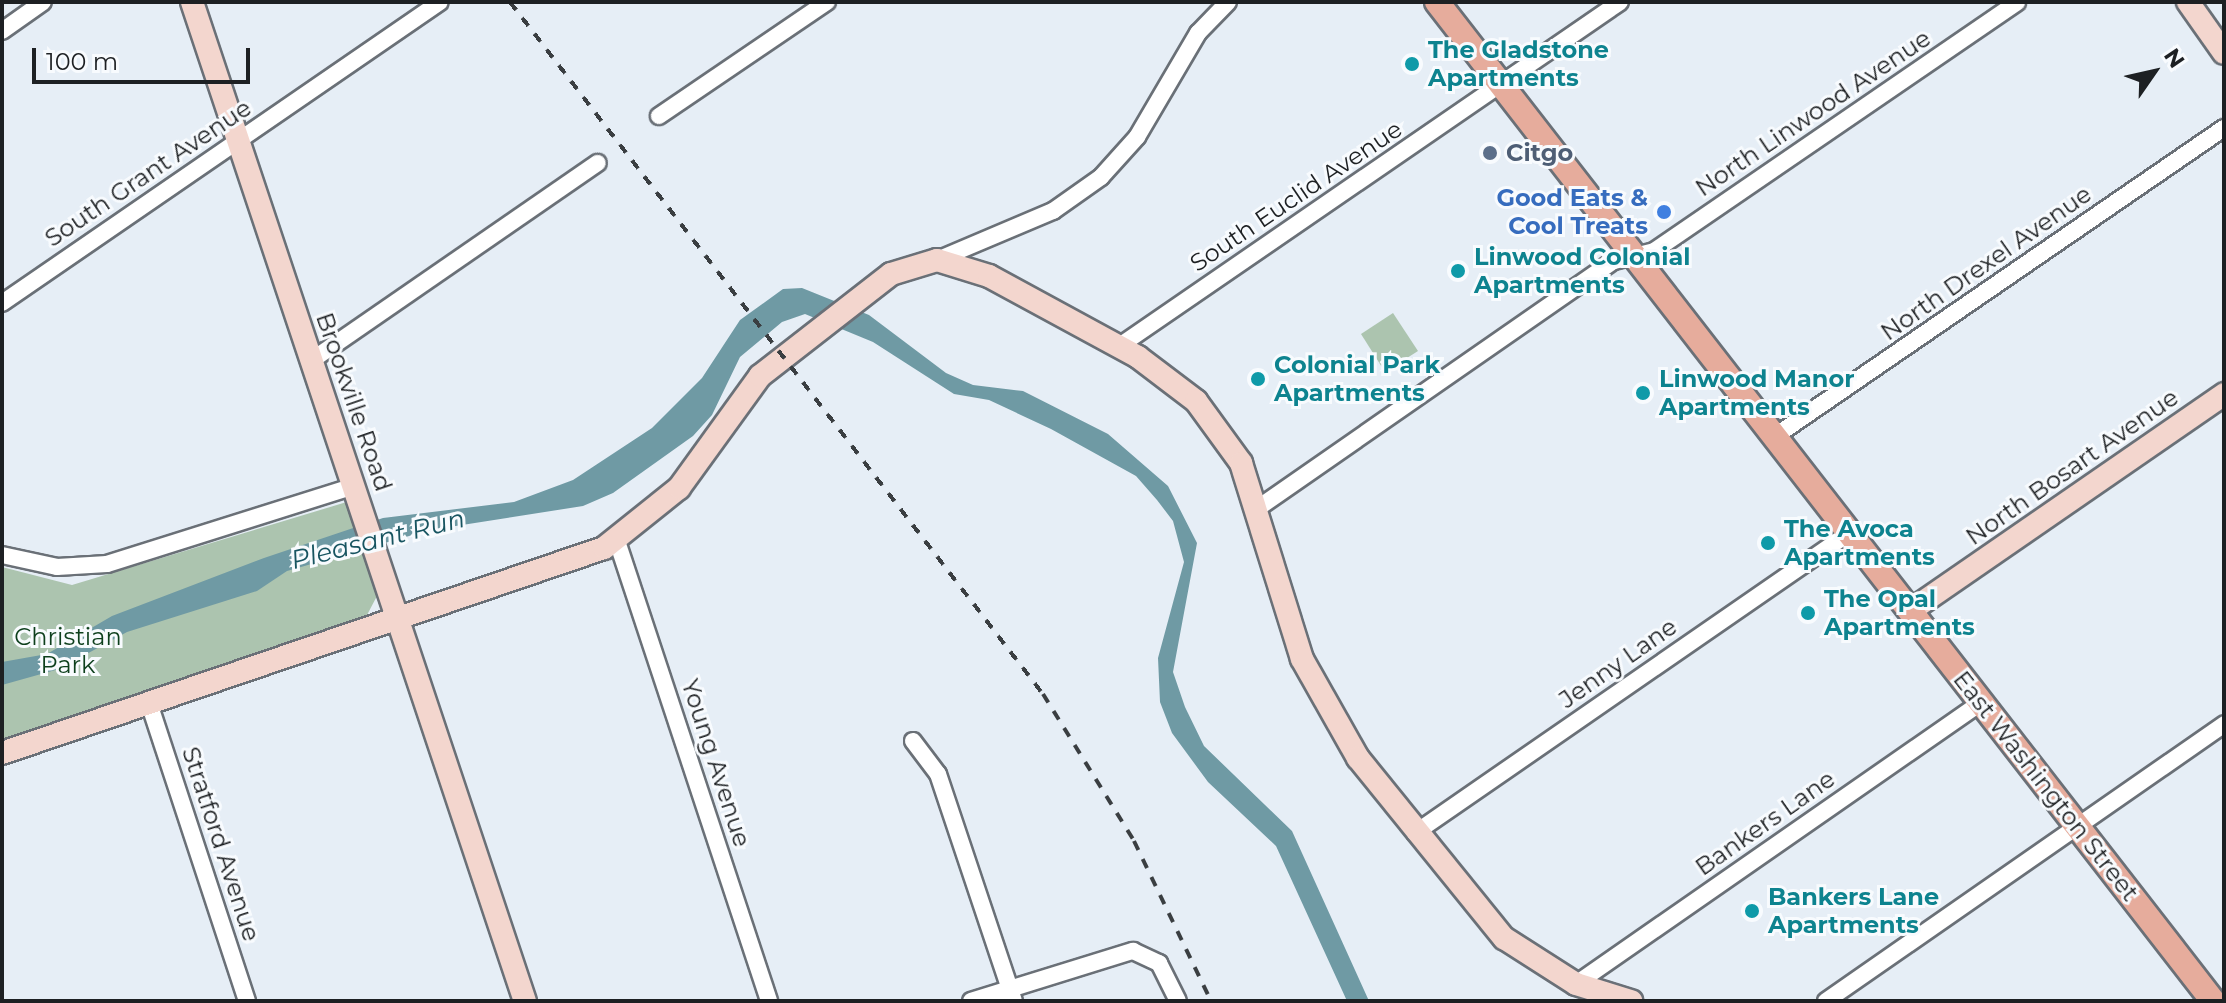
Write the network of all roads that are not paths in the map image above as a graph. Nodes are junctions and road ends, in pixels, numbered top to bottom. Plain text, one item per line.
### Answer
1 (43, 2) edge
2 (192, 2) edge
3 (440, 2) edge
4 (827, 2) edge
5 (1228, 2) edge
6 (1437, 2) edge
7 (1620, 2) edge
8 (2017, 2) edge
9 (2188, 2) edge
10 (2, 31) edge
11 (2224, 53) edge
12 (1501, 84) junction
13 (659, 116) dead end
14 (2224, 128) edge
15 (239, 140) junction
16 (598, 163) dead end
17 (1633, 255) junction
18 (937, 260) junction
19 (2, 303) edge
20 (1118, 347) junction
21 (312, 360) junction
22 (2224, 394) edge
23 (1774, 437) junction
24 (354, 486) junction
25 (1258, 508) junction
26 (1849, 533) junction
27 (617, 541) junction
28 (2, 555) edge
29 (1910, 611) junction
30 (401, 620) junction
31 (1981, 702) junction
32 (149, 703) junction
33 (2224, 724) edge
34 (913, 741) dead end
35 (2, 753) edge
36 (2078, 826) junction
37 (1415, 833) junction
38 (1576, 984) junction
39 (1012, 994) edge
40 (247, 1001) edge
41 (525, 1001) edge
42 (769, 1001) edge
43 (971, 1001) edge
44 (1178, 1001) edge
45 (1631, 1001) edge
46 (1826, 1001) edge
47 (2213, 1001) edge

1 - 10 street
2 - 15 street, Brookville Road
3 - 15 street, South Grant Avenue
4 - 13 street
5 - 18 street
6 - 12 main road, East Washington Street
7 - 12 street, South Euclid Avenue
8 - 17 street, North Linwood Avenue
9 - 11 street
12 - 17 main road, East Washington Street
12 - 20 street, South Euclid Avenue
14 - 23 street, North Drexel Avenue
15 - 19 street, South Grant Avenue
15 - 21 street, Brookville Road
16 - 21 street
17 - 23 main road, East Washington Street
17 - 25 street, North Linwood Avenue
18 - 20 street
18 - 27 street
20 - 25 street
21 - 24 street, Brookville Road
22 - 29 street, North Bosart Avenue
23 - 26 main road, East Washington Street
24 - 28 street
24 - 30 street, Brookville Road
25 - 37 street
26 - 29 main road, East Washington Street
26 - 37 street, Jenny Lane
27 - 30 street
27 - 42 street, Young Avenue
29 - 31 main road, East Washington Street
30 - 32 street
30 - 41 street, Brookville Road
31 - 36 main road, East Washington Street
31 - 38 street, Bankers Lane
32 - 35 street
32 - 40 street, Stratford Avenue
33 - 36 street
34 - 39 street
36 - 46 street
36 - 47 main road, East Washington Street
37 - 38 street
38 - 45 street
39 - 43 street
39 - 44 street

